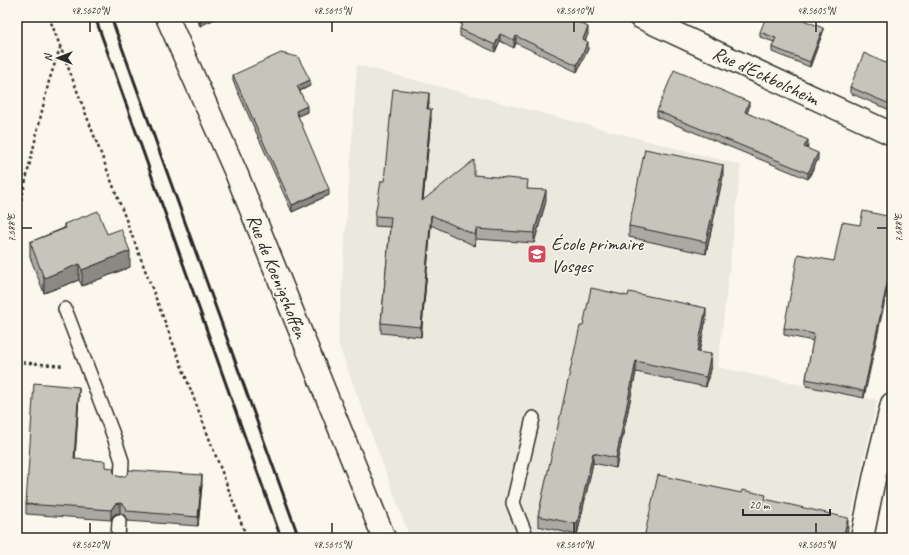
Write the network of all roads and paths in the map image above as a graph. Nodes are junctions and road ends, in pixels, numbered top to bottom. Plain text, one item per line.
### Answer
1 (49, 17) edge
2 (167, 17) edge
3 (640, 17) edge
4 (60, 48) junction
5 (892, 134) edge
6 (17, 218) edge
7 (65, 309) dead end
8 (17, 362) edge
9 (88, 368) junction
10 (892, 404) edge
11 (533, 418) dead end
12 (121, 479) edge
13 (118, 521) dead end
14 (118, 538) edge
15 (247, 538) edge
16 (384, 538) edge
17 (528, 538) edge
18 (862, 538) edge

1 - 4 path
2 - 16 street, Rue de Koenigshoffen
3 - 5 street, Rue d'Eckbolsheim
4 - 6 path
4 - 15 path
7 - 9 lane
8 - 9 path
9 - 12 lane
10 - 18 street
11 - 17 lane
13 - 14 lane

